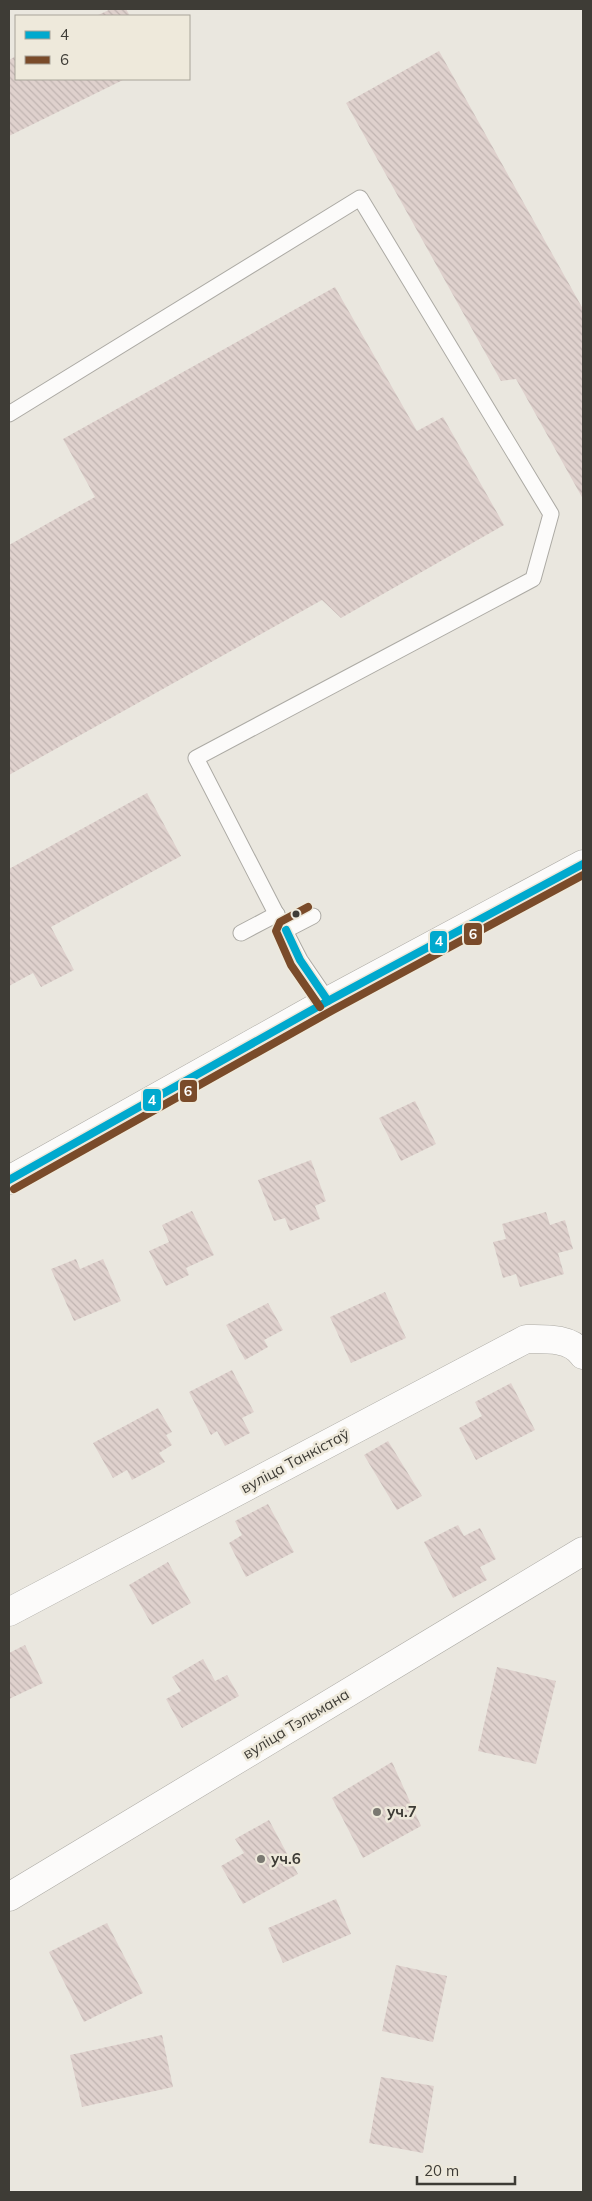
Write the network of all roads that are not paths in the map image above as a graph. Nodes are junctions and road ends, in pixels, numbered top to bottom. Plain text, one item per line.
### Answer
1 (9, 414) edge
2 (583, 864) edge
3 (278, 914) junction
4 (313, 916) dead end
5 (286, 930) junction
6 (241, 933) dead end
7 (328, 1001) junction
8 (9, 1180) edge
9 (583, 1355) edge
10 (583, 1551) edge
11 (9, 1612) edge
12 (9, 1897) edge

1 - 3 lane
2 - 7 street
3 - 5 lane
3 - 6 lane
4 - 5 lane
5 - 7 lane
7 - 8 street
9 - 11 street, вуліца Танкістаў
10 - 12 street, вуліца Тэльмана

